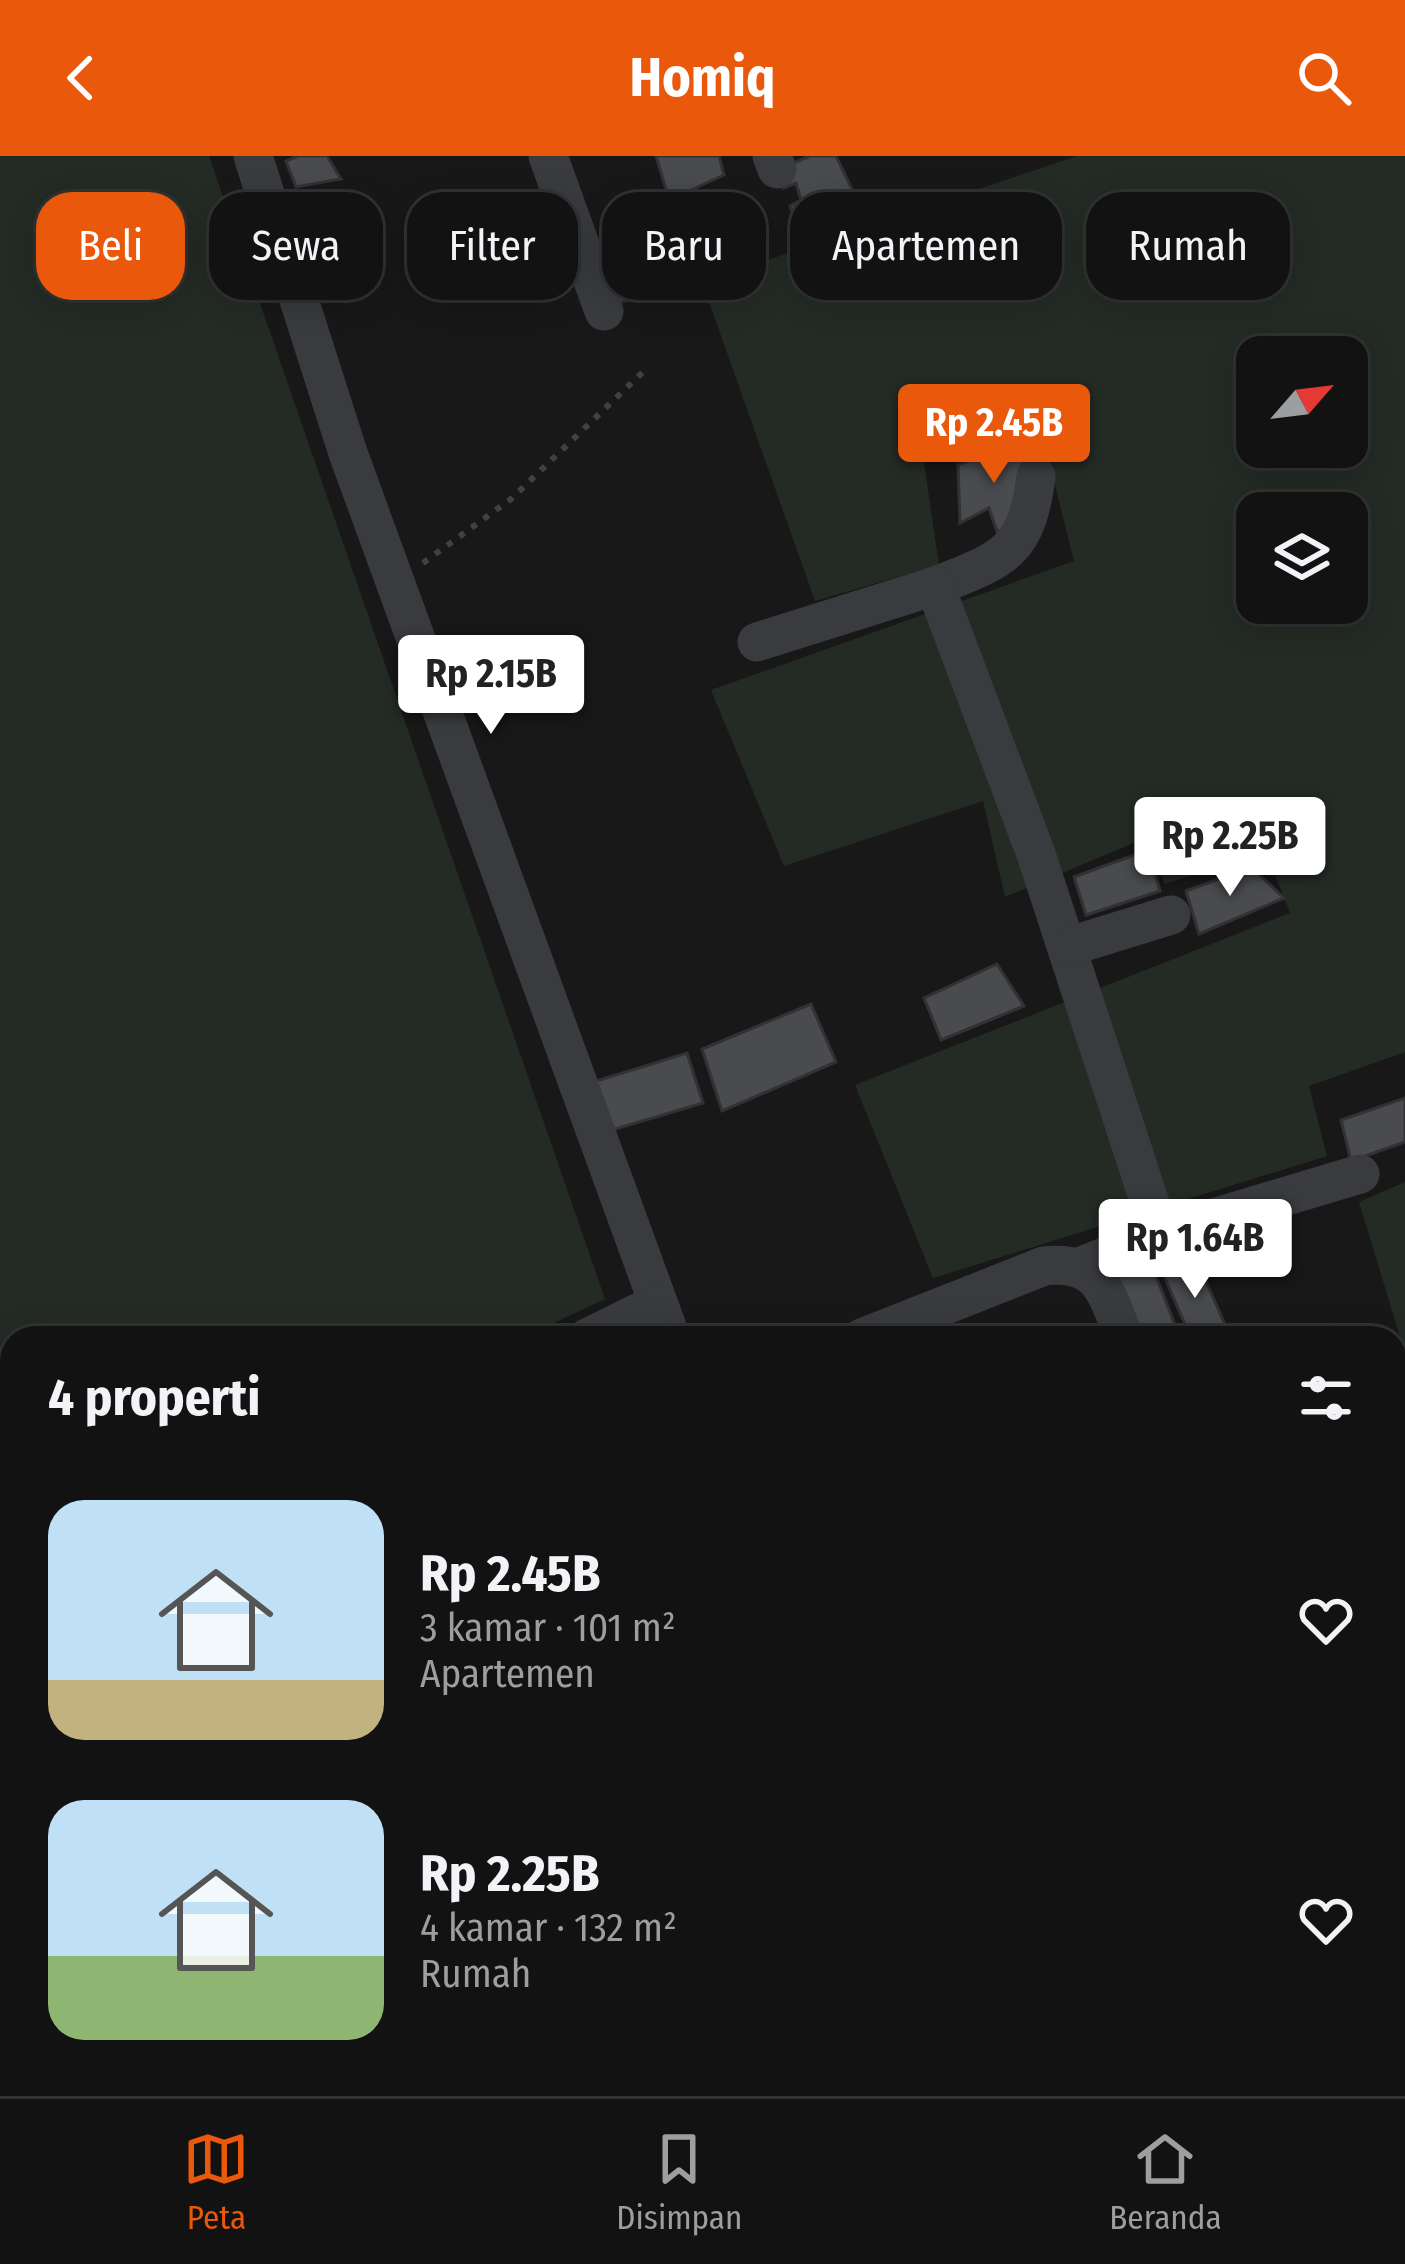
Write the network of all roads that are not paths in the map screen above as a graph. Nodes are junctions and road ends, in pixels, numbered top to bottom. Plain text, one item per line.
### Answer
1 (253, 156) edge
2 (548, 156) edge
3 (604, 311) dead end
4 (1036, 476) dead end
5 (934, 586) junction
6 (757, 642) dead end
7 (1171, 915) dead end
8 (1066, 947) junction
9 (1360, 1174) dead end
10 (1160, 1234) junction
11 (1082, 1266) junction
12 (664, 1321) edge
13 (892, 1326) edge
14 (1119, 1326) edge

1 - 12 street
2 - 3 street
4 - 5 street
5 - 6 street
5 - 8 street
7 - 8 street
8 - 10 street
9 - 10 street
10 - 11 street
11 - 13 street
11 - 14 street

